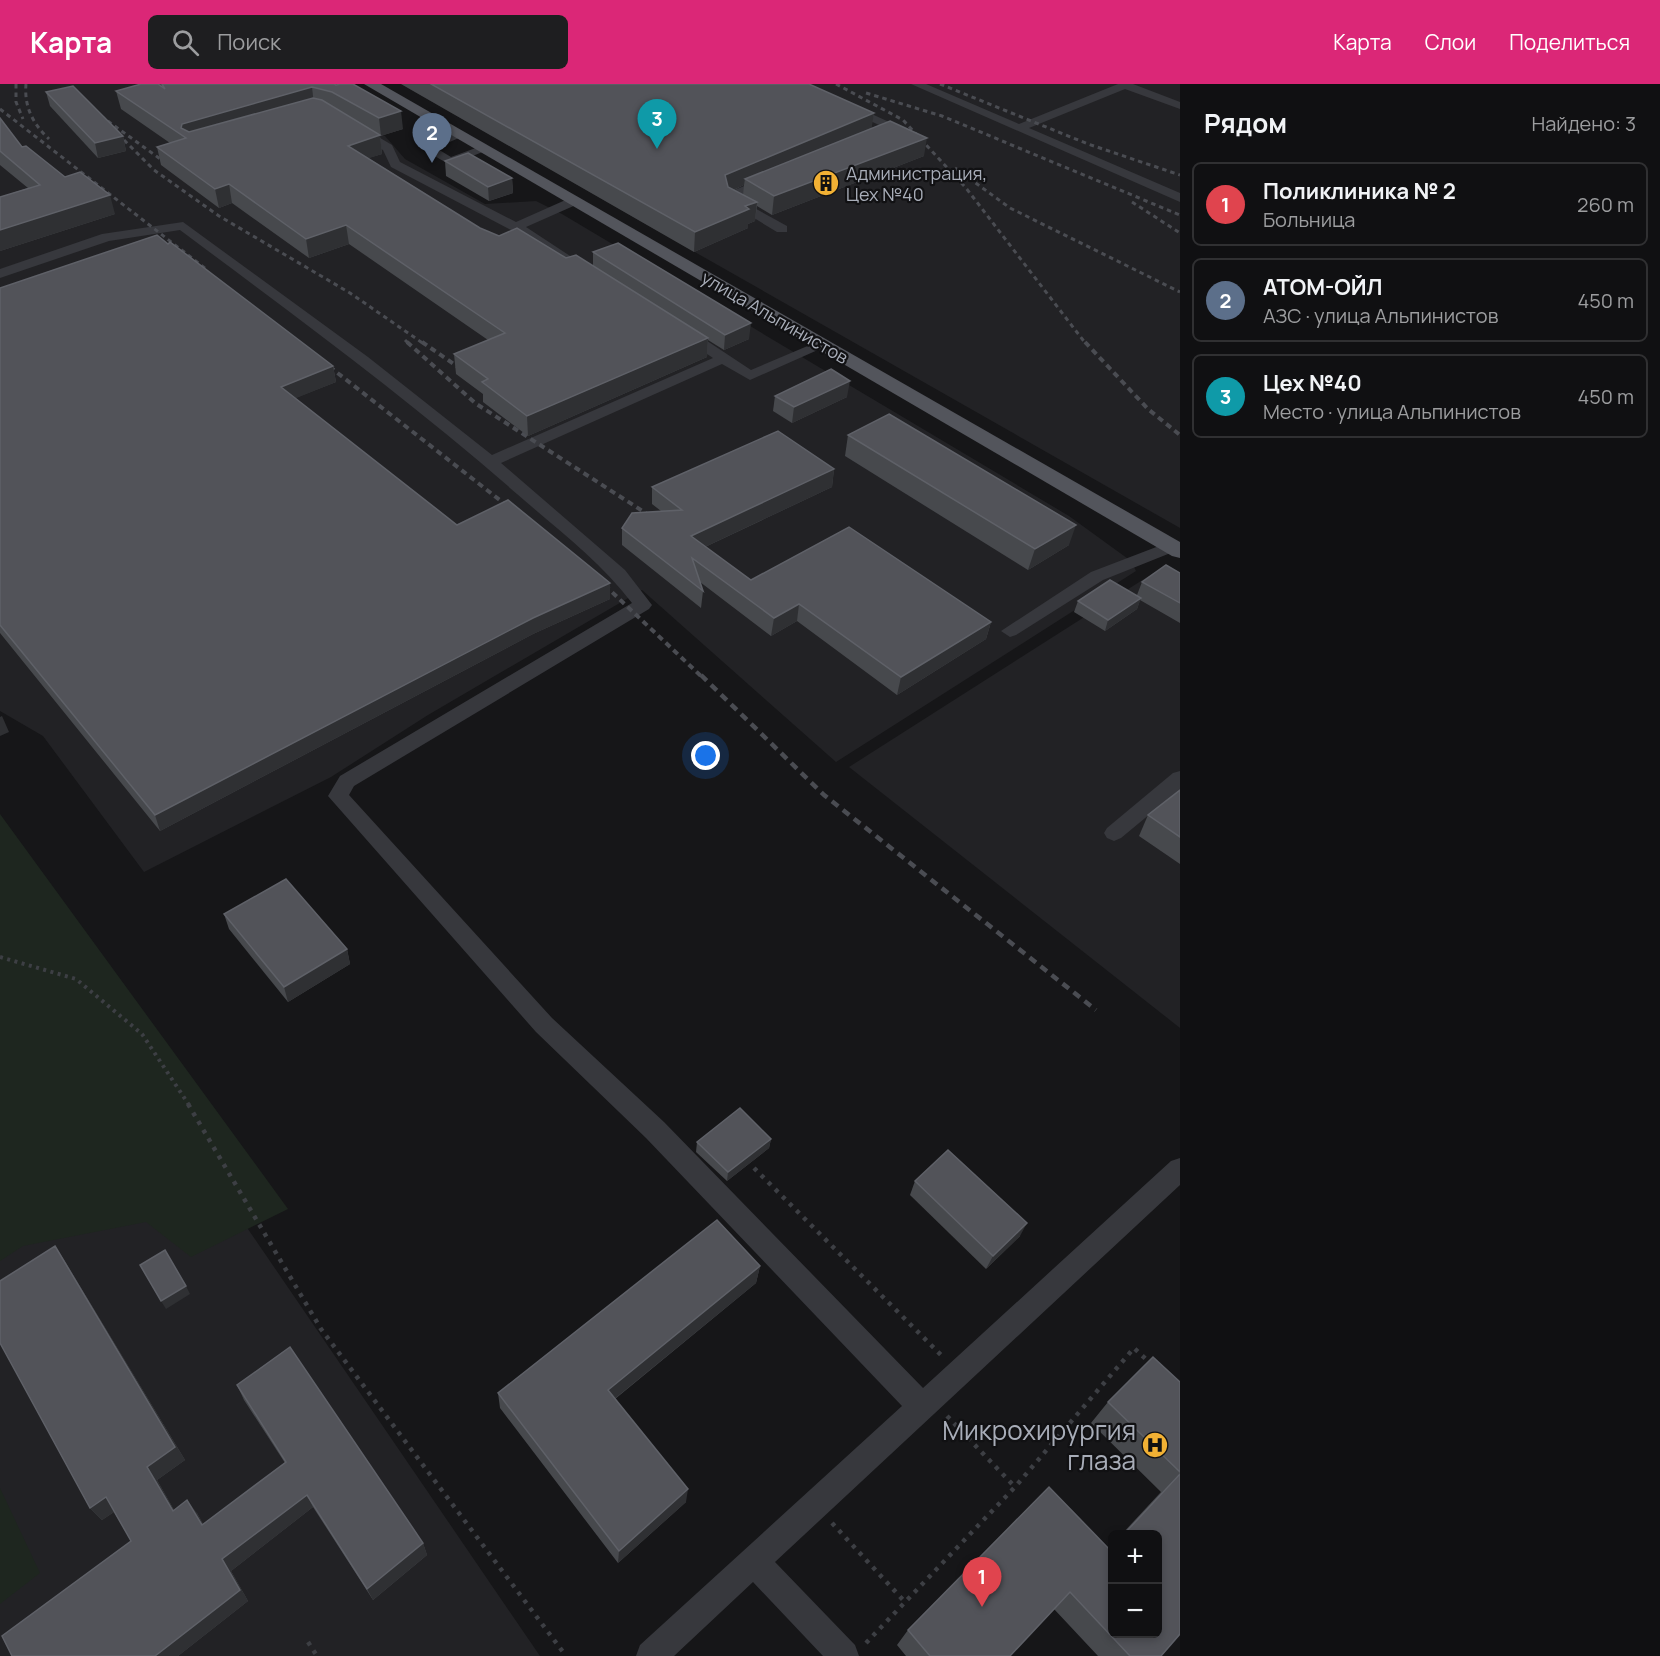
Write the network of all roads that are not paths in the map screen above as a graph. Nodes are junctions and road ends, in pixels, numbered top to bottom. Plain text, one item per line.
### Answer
1 (371, 84) edge
2 (797, 84) edge
3 (917, 84) edge
4 (1141, 86) edge
5 (1180, 106) edge
6 (348, 125) edge
7 (1019, 128) junction
8 (457, 134) junction
9 (861, 144) edge
10 (484, 149) junction
11 (782, 175) edge
12 (1180, 198) edge
13 (574, 201) junction
14 (516, 227) junction
15 (782, 229) dead end
16 (0, 274) edge
17 (605, 283) edge
18 (675, 327) edge
19 (822, 345) junction
20 (724, 358) junction
21 (490, 462) junction
22 (1176, 549) edge
23 (1010, 631) dead end
24 (1180, 778) edge
25 (1114, 833) dead end
26 (1180, 1169) edge
27 (926, 1403) junction
28 (754, 1563) junction
29 (852, 1652) edge
30 (651, 1656) edge

1 - 8 main road, улица Альпинистов
2 - 9 street
3 - 7 street
4 - 5 street
4 - 7 street
6 - 14 street
7 - 12 street
8 - 10 main road, улица Альпинистов
8 - 10 street
10 - 13 main road, улица Альпинистов
11 - 15 street
13 - 14 street
13 - 19 main road, улица Альпинистов
14 - 17 street
16 - 21 street
18 - 20 street
19 - 20 street
19 - 22 main road, улица Альпинистов
20 - 21 street
21 - 27 street
22 - 23 street
24 - 25 street
26 - 27 street
27 - 28 street
28 - 29 street
28 - 30 street

